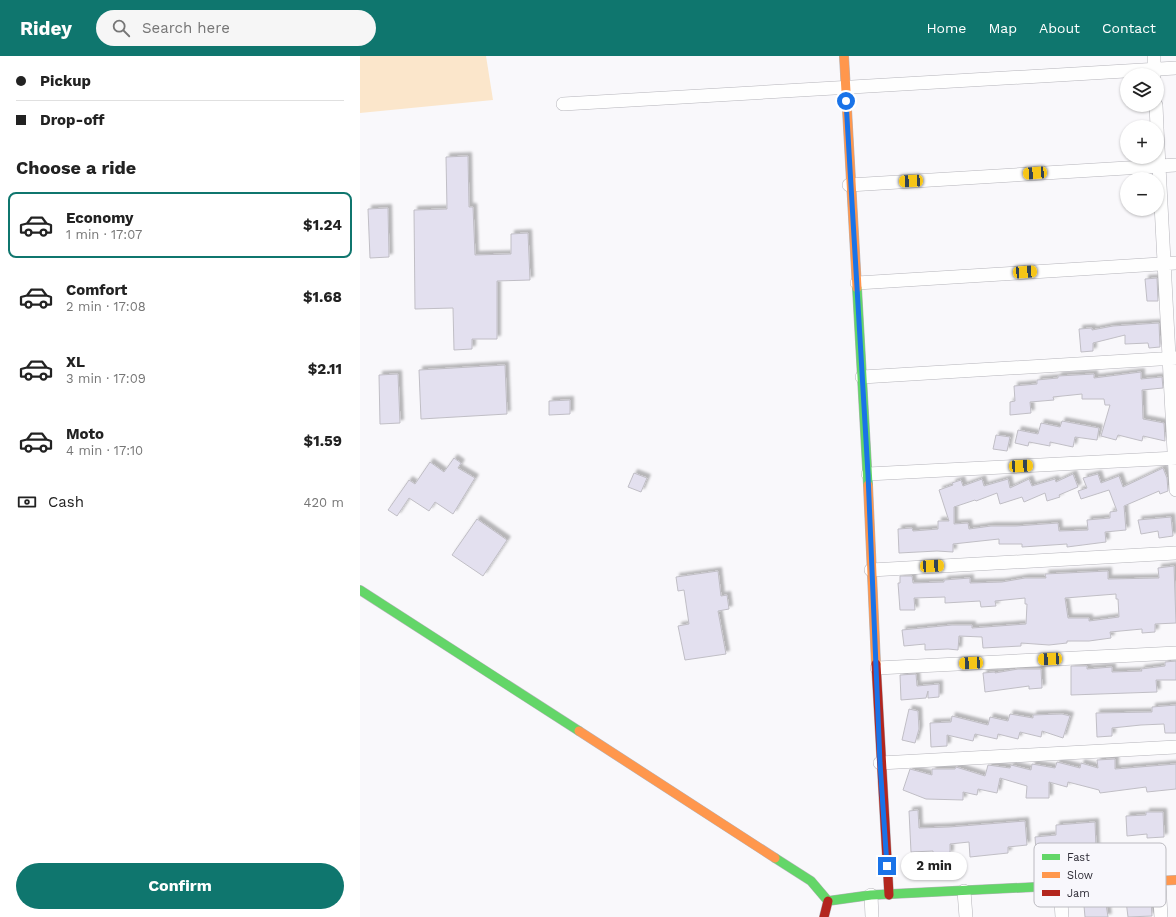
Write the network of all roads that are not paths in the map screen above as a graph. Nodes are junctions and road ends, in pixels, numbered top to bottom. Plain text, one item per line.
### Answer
1 (844, 56) edge
2 (1154, 56) edge
3 (1154, 68) edge
4 (1176, 68) edge
5 (1164, 70) edge
6 (1120, 74) edge
7 (845, 88) junction
8 (563, 104) dead end
9 (1176, 165) edge
10 (1159, 166) junction
11 (850, 184) junction
12 (1170, 263) edge
13 (857, 283) junction
14 (1173, 358) edge
15 (862, 377) junction
16 (1175, 458) edge
17 (868, 474) junction
18 (1176, 490) edge
19 (1176, 553) edge
20 (871, 570) junction
21 (360, 590) edge
22 (1176, 653) edge
23 (877, 668) junction
24 (1176, 747) edge
25 (880, 763) junction
26 (1176, 880) edge
27 (1166, 881) edge
28 (1034, 887) edge
29 (964, 891) junction
30 (871, 895) junction
31 (889, 895) junction
32 (828, 901) junction
33 (1061, 907) edge
34 (1160, 907) edge
35 (824, 917) edge
36 (872, 917) edge
37 (966, 917) edge
38 (1062, 917) edge
39 (1161, 917) edge

1 - 7 street
2 - 3 street
4 - 5 street
6 - 7 street
7 - 8 street
7 - 11 street
9 - 10 street
10 - 11 street
10 - 12 street
11 - 13 street
12 - 13 street
12 - 14 street
13 - 15 street
14 - 15 street
14 - 16 street
15 - 17 street
16 - 17 street
16 - 18 street
17 - 20 street
19 - 20 street
20 - 23 street
21 - 32 street
22 - 23 street
23 - 25 street
24 - 25 street
25 - 31 street
26 - 27 street
28 - 29 street
29 - 31 street
29 - 37 street
30 - 31 street
30 - 32 street
30 - 36 street
32 - 35 street
33 - 38 street
34 - 39 street

